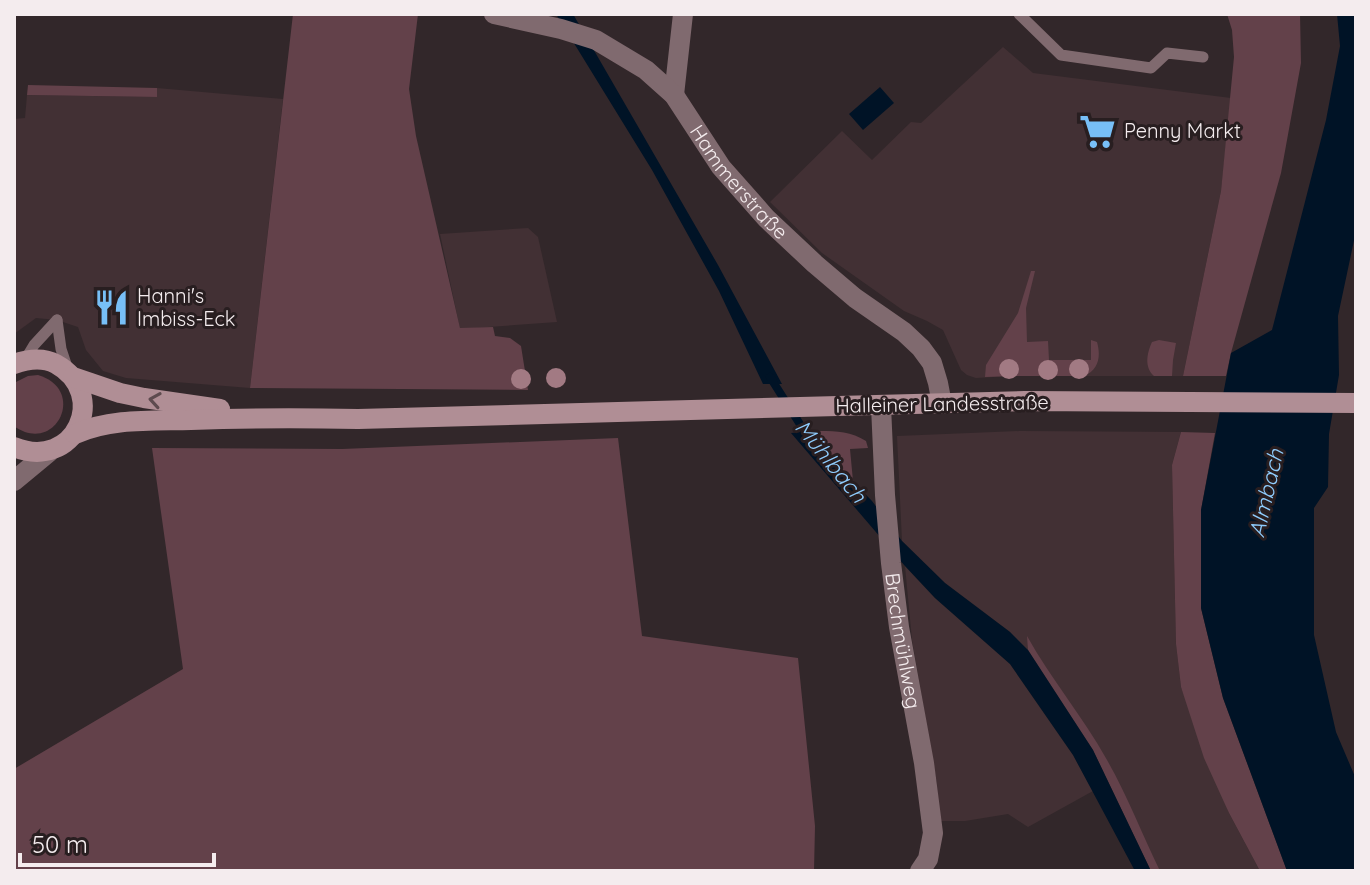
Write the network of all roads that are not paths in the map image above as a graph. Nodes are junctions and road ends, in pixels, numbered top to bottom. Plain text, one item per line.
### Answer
1 (494, 14) edge
2 (683, 14) edge
3 (1019, 14) edge
4 (1203, 57) dead end
5 (674, 95) junction
6 (20, 362) edge
7 (71, 374) junction
8 (1356, 403) edge
9 (942, 404) junction
10 (881, 406) junction
11 (288, 418) junction
12 (75, 434) junction
13 (14, 447) edge
14 (49, 452) junction
15 (14, 481) edge
16 (920, 871) edge

1 - 5 street, Hammerstraße
2 - 5 street
3 - 4 lane
5 - 9 street, Hammerstraße
6 - 7 main road, Halleiner Landesstraße
6 - 7 lane
11 -> 7 main road, Halleiner Landesstraße
7 - 12 main road
8 - 9 main road, Halleiner Landesstraße
9 - 10 main road, Halleiner Landesstraße
10 - 11 main road, Halleiner Landesstraße
10 - 16 street, Brechmühlweg
11 - 12 main road, Halleiner Landesstraße
12 - 14 main road, Halleiner Landesstraße
13 - 14 main road
14 - 15 street

